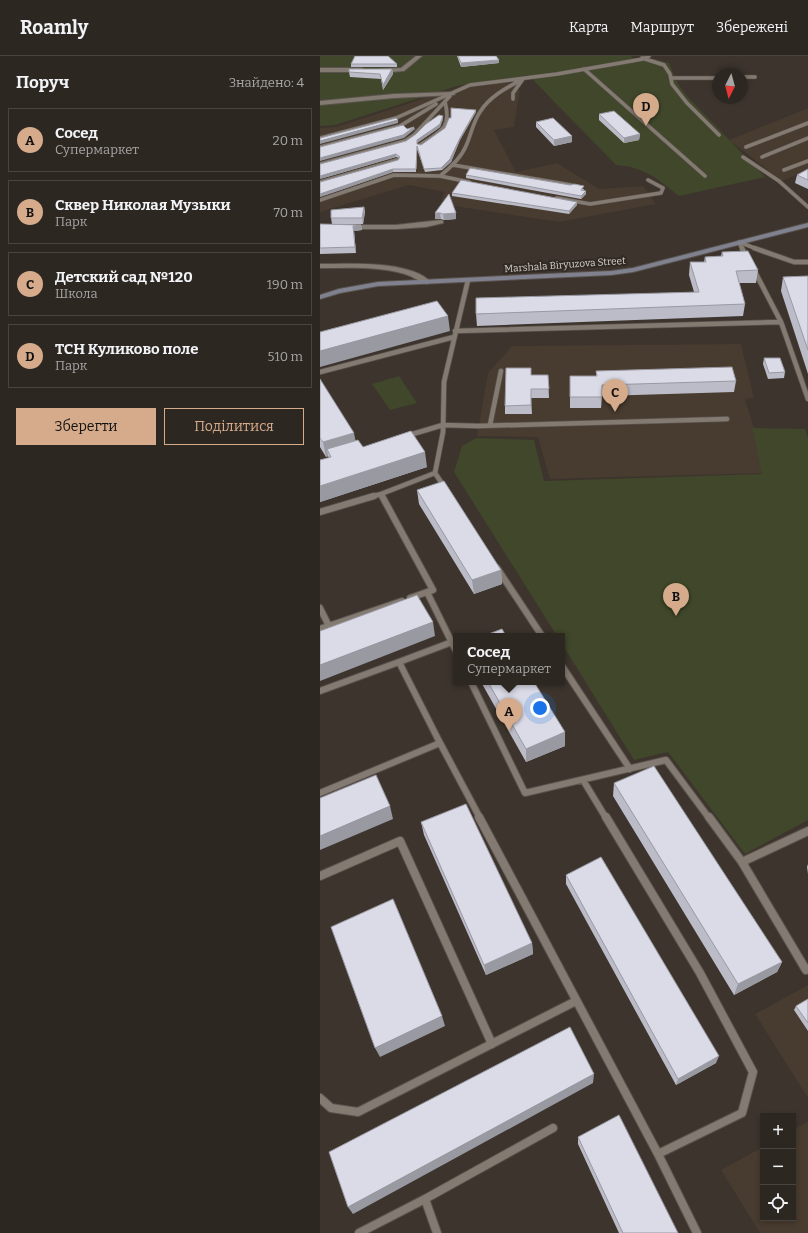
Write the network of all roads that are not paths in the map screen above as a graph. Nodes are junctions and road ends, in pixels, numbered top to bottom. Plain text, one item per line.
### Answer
1 (419, 56) edge
2 (640, 56) edge
3 (649, 56) edge
4 (644, 59) junction
5 (584, 69) junction
6 (320, 70) edge
7 (755, 76) dead end
8 (748, 77) edge
9 (524, 78) junction
10 (671, 78) junction
11 (712, 78) edge
12 (452, 94) junction
13 (513, 100) dead end
14 (445, 102) junction
15 (320, 103) edge
16 (808, 123) edge
17 (719, 135) dead end
18 (320, 138) edge
19 (808, 138) edge
20 (420, 145) edge
21 (746, 146) dead end
22 (320, 147) edge
23 (762, 156) dead end
24 (743, 157) dead end
25 (397, 160) edge
26 (808, 161) edge
27 (320, 164) edge
28 (453, 165) junction
29 (784, 170) dead end
30 (440, 176) junction
31 (705, 176) dead end
32 (648, 180) dead end
33 (320, 182) edge
34 (474, 184) edge
35 (571, 185) edge
36 (551, 197) edge
37 (320, 200) edge
38 (808, 207) edge
39 (441, 222) edge
40 (808, 225) edge
41 (320, 227) edge
42 (739, 242) junction
43 (808, 262) edge
44 (320, 266) edge
45 (468, 280) junction
46 (427, 282) junction
47 (320, 297) edge
48 (781, 322) junction
49 (455, 330) junction
50 (454, 337) junction
51 (501, 371) dead end
52 (320, 372) edge
53 (808, 399) edge
54 (728, 419) dead end
55 (443, 425) junction
56 (490, 426) junction
57 (400, 438) edge
58 (435, 473) junction
59 (448, 492) edge
60 (381, 494) junction
61 (320, 512) edge
62 (494, 563) edge
63 (428, 592) junction
64 (320, 608) edge
65 (329, 626) junction
66 (320, 630) edge
67 (540, 633) edge
68 (452, 642) joint
69 (399, 662) junction
70 (565, 671) edge
71 (472, 685) edge
72 (320, 691) edge
73 (440, 743) junction
74 (630, 769) junction
75 (583, 780) junction
76 (320, 793) edge
77 (808, 830) edge
78 (742, 862) junction
79 (320, 876) edge
80 (808, 969) edge
81 (576, 1001) junction
82 (492, 1044) junction
83 (320, 1098) edge
84 (553, 1128) dead end
85 (658, 1154) junction
86 (425, 1199) junction
87 (359, 1233) edge
88 (437, 1233) edge
89 (698, 1233) edge

1 - 6 street
2 - 4 lane
3 - 4 lane
4 - 5 lane
4 - 10 lane
5 - 9 lane
5 - 31 lane
7 - 8 lane
9 - 12 lane
9 - 13 lane
9 - 28 lane
10 - 11 lane
10 - 17 lane
12 - 14 lane
12 - 15 street
12 - 18 lane
12 - 22 lane
14 - 20 lane
14 - 27 lane
16 - 21 lane
19 - 23 lane
24 - 38 lane
25 - 33 lane
26 - 29 lane
28 - 30 lane
28 - 35 lane
30 - 34 lane
30 - 37 lane
32 - 36 lane
39 - 41 street
40 - 42 main road, Marshala Biryuzova Street
42 - 43 lane
42 - 45 main road, Marshala Biryuzova Street
42 - 48 lane
44 - 46 street
45 - 46 main road, Marshala Biryuzova Street
45 - 49 lane
46 - 47 main road, Marshala Biryuzova Street
48 - 49 lane
48 - 53 lane
49 - 50 lane
50 - 52 lane
50 - 55 lane
51 - 56 lane
54 - 56 lane
55 - 56 lane
55 - 57 lane
55 - 58 lane
58 - 59 lane
58 - 60 lane
60 - 61 lane
60 - 63 lane
62 - 67 lane
63 - 65 lane
63 - 68 lane
64 - 65 lane
65 - 66 lane
68 - 69 lane
69 - 72 lane
69 - 73 lane
70 - 74 lane
71 - 75 lane
73 - 76 lane
73 - 81 lane
74 - 75 lane
74 - 78 lane
75 - 85 lane
77 - 78 lane
78 - 80 lane
79 - 82 lane
81 - 82 lane
81 - 85 lane
82 - 83 lane
84 - 86 lane
85 - 89 lane
86 - 87 lane
86 - 88 lane

